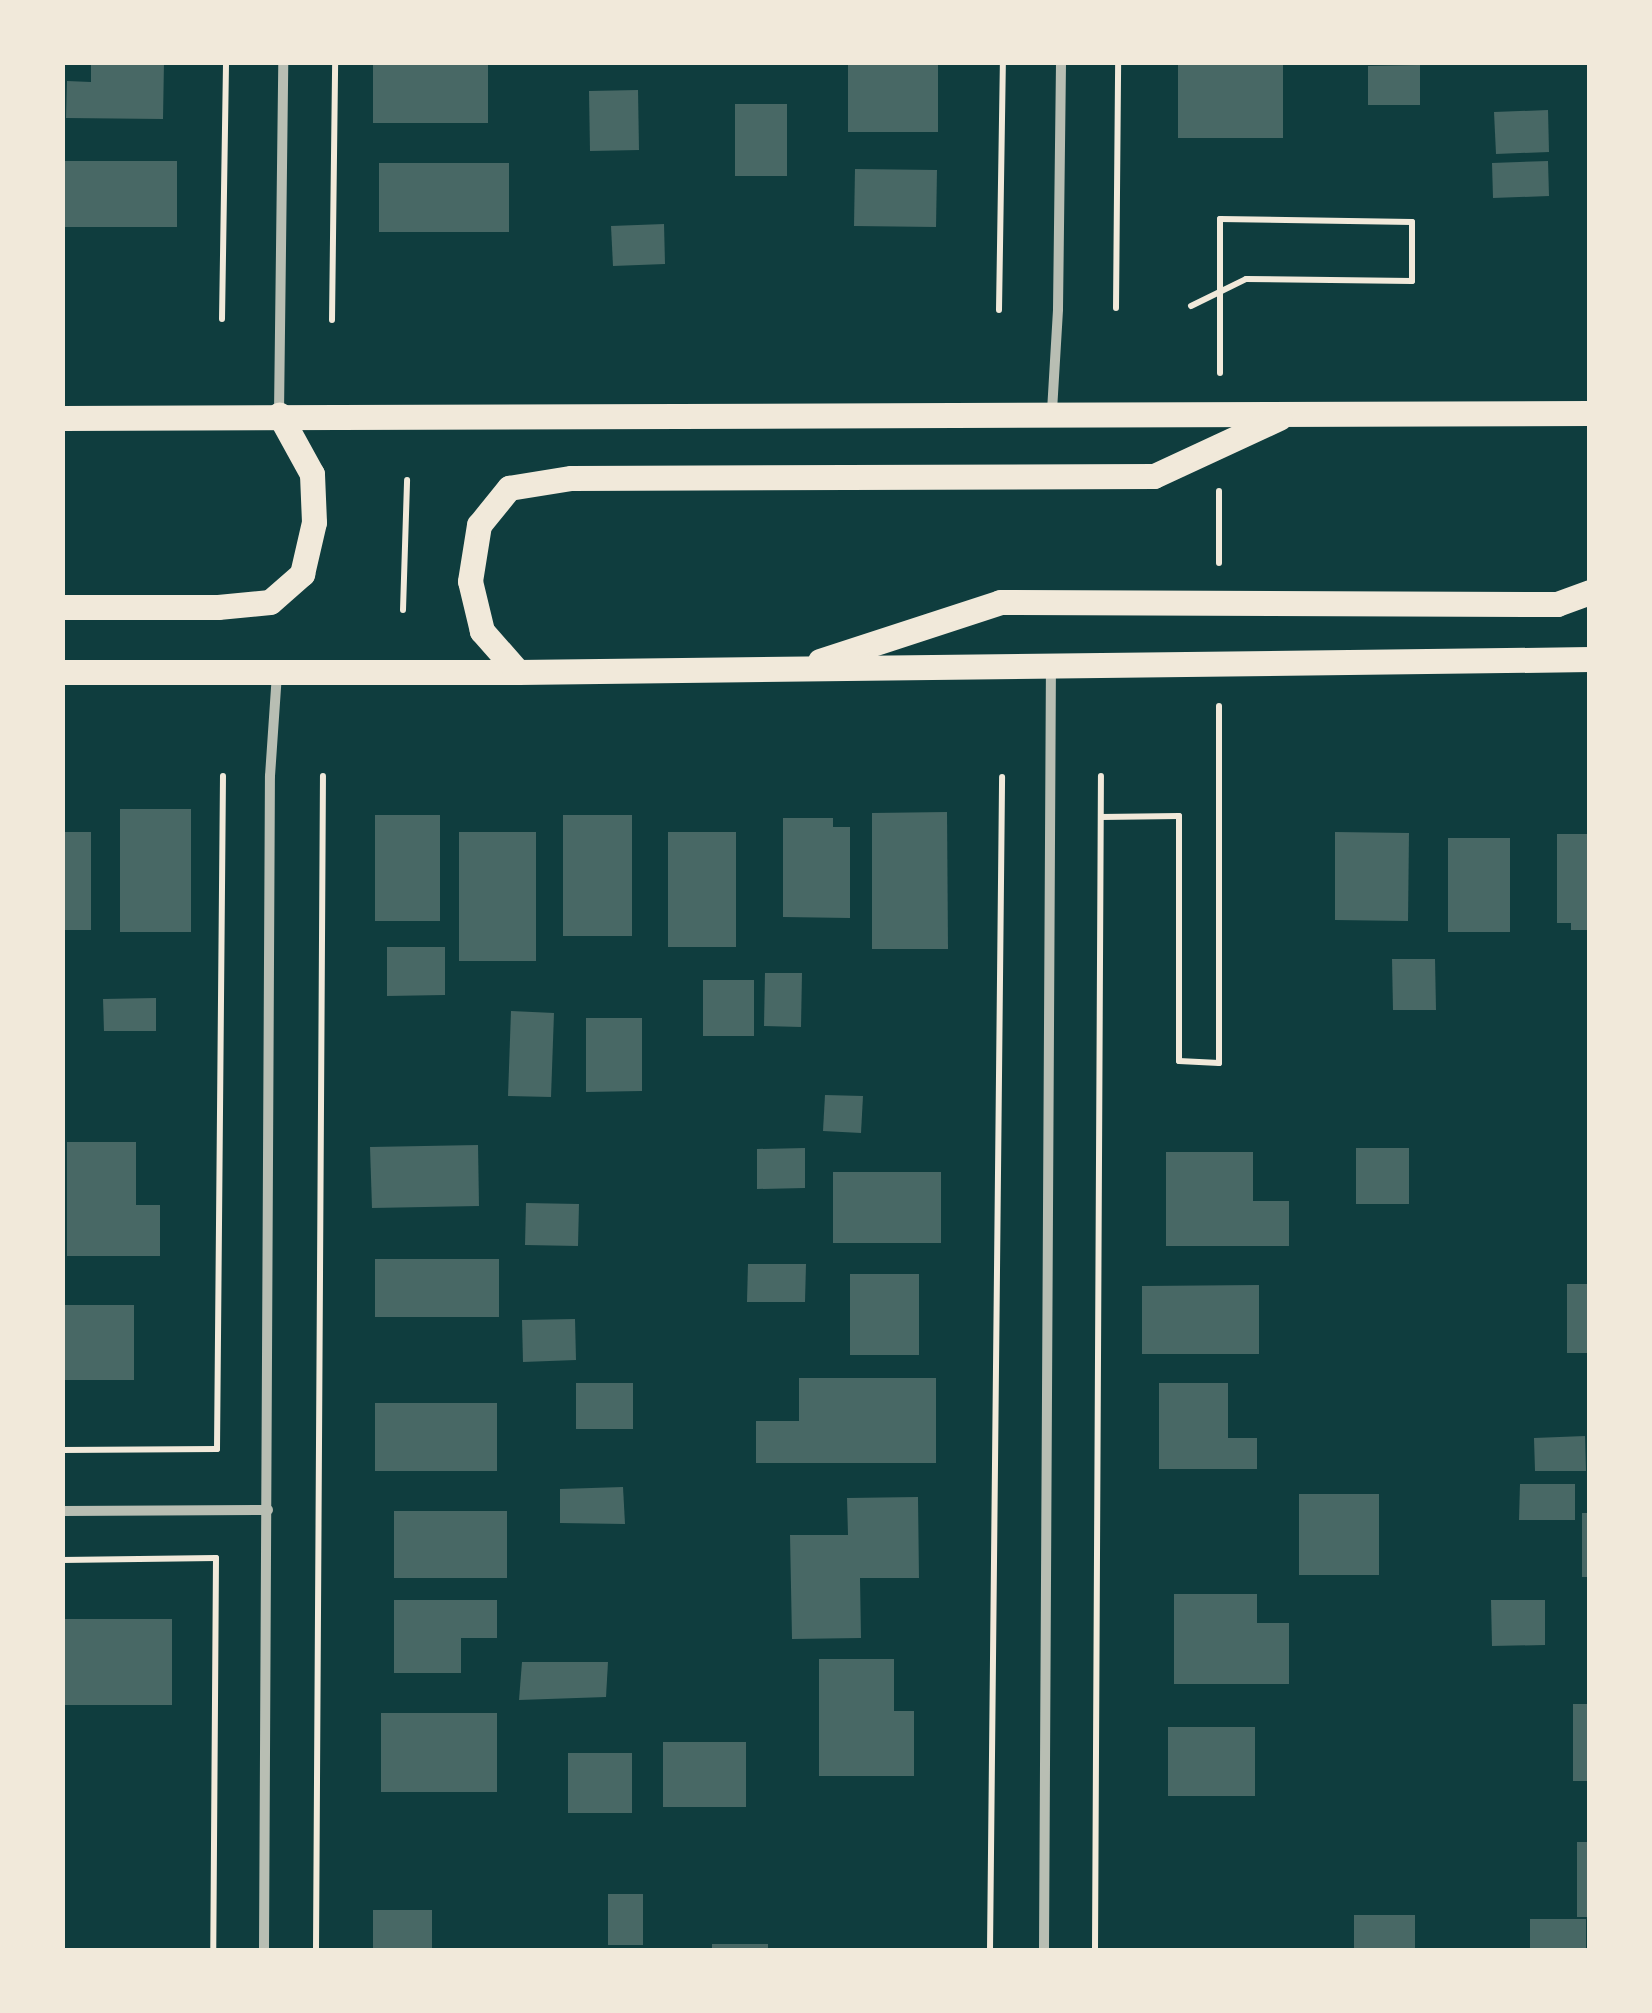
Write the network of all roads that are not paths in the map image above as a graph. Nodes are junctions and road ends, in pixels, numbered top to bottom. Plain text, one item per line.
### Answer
1 (283, 62) edge
2 (1061, 62) edge
3 (1052, 412) junction
4 (1590, 413) edge
5 (278, 414) junction
6 (1288, 414) junction
7 (62, 418) edge
8 (1590, 592) edge
9 (62, 607) edge
10 (1590, 659) edge
11 (1050, 667) junction
12 (796, 669) junction
13 (62, 672) edge
14 (518, 672) junction
15 (277, 674) junction
16 (268, 1510) junction
17 (62, 1511) edge
18 (264, 1950) edge
19 (1044, 1950) edge

1 - 5 street
2 - 3 street
3 - 5 main road
3 - 6 main road
4 - 6 main road
5 - 7 main road
5 - 9 main road
6 - 14 main road
8 - 12 main road
10 - 11 main road
11 - 12 main road
11 - 19 street
12 - 14 main road
13 - 15 main road
14 - 15 main road
15 - 16 street
16 - 17 street
16 - 18 street

